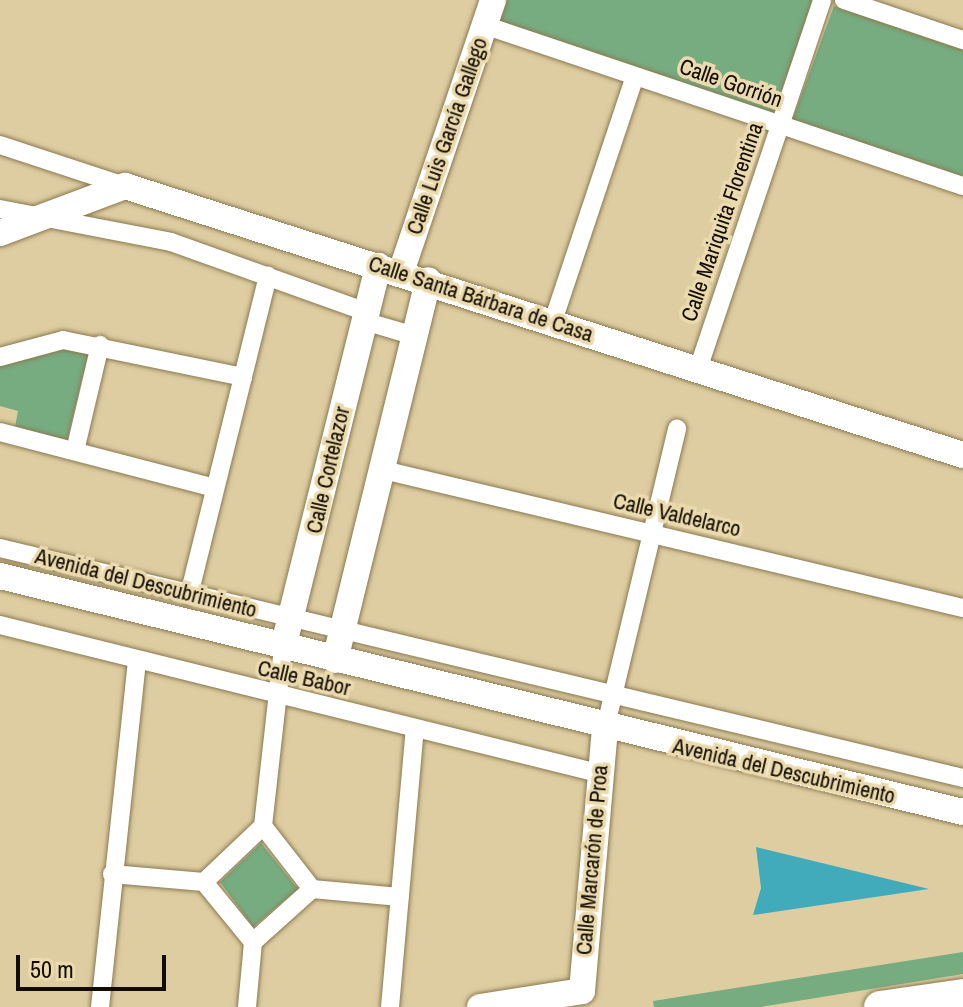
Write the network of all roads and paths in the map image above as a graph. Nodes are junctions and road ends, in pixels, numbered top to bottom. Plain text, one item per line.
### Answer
1 (493, 0) edge
2 (822, 0) edge
3 (844, 0) edge
4 (484, 25) junction
5 (963, 40) edge
6 (635, 76) junction
7 (780, 125) junction
8 (0, 145) edge
9 (125, 186) junction
10 (963, 186) edge
11 (0, 209) edge
12 (39, 219) junction
13 (0, 233) edge
14 (390, 269) junction
15 (268, 276) junction
16 (428, 280) junction
17 (365, 316) junction
18 (553, 321) junction
19 (411, 335) junction
20 (100, 345) junction
21 (0, 357) edge
22 (698, 369) junction
23 (243, 377) junction
24 (677, 429) dead end
25 (0, 432) edge
26 (75, 451) junction
27 (963, 455) edge
28 (379, 469) junction
29 (215, 488) junction
30 (652, 533) junction
31 (0, 548) edge
32 (0, 576) edge
33 (189, 595) junction
34 (963, 608) edge
35 (293, 619) junction
36 (0, 625) edge
37 (341, 630) junction
38 (283, 648) junction
39 (335, 660) junction
40 (137, 661) junction
41 (613, 694) junction
42 (276, 697) junction
43 (415, 729) junction
44 (605, 729) junction
45 (598, 773) junction
46 (963, 778) edge
47 (963, 812) edge
48 (263, 826) junction
49 (112, 874) junction
50 (204, 882) junction
51 (312, 889) junction
52 (400, 897) junction
53 (253, 942) junction
54 (963, 995) edge
55 (100, 1007) edge
56 (247, 1007) edge
57 (390, 1007) edge
58 (480, 1007) edge
59 (880, 1007) edge

1 - 4 street, Calle Luis García Gallego
2 - 7 street, Calle Mariquita Florentina
3 - 5 street
4 - 6 street, Calle Gorrión
4 - 14 street, Calle Luis García Gallego
6 - 7 street, Calle Gorrión
6 - 18 street
7 - 10 street, Calle Gorrión
7 - 22 street, Calle Mariquita Florentina
8 - 9 street
9 - 12 street
9 - 14 street, Calle Santa Bárbara de Casa
11 - 12 street
12 - 13 street
12 - 15 street
14 - 16 street, Calle Santa Bárbara de Casa
14 - 17 street, Calle Cortelazor
15 - 17 street
15 - 23 street
16 - 18 street, Calle Santa Bárbara de Casa
16 - 19 street
17 - 19 street
17 - 35 street, Calle Cortelazor
18 - 22 street, Calle Santa Bárbara de Casa
19 - 28 street
20 - 21 street
20 - 23 street
20 - 26 street
22 - 27 street, Calle Santa Bárbara de Casa
23 - 29 street
24 - 30 street
25 - 26 street
26 - 29 street
28 - 30 street, Calle Valdelarco
28 - 37 street
29 - 33 street
30 - 34 street, Calle Valdelarco
30 - 41 street
31 - 33 street, Avenida del Descubrimiento
32 - 38 street, Avenida del Descubrimiento
33 - 35 street, Avenida del Descubrimiento
35 - 37 street, Avenida del Descubrimiento
35 - 38 street
36 - 40 street, Calle Babor
37 - 39 street
37 - 41 street, Avenida del Descubrimiento
38 - 39 street, Avenida del Descubrimiento
38 - 42 street
39 - 44 street, Avenida del Descubrimiento
40 - 42 street, Calle Babor
40 - 49 street
41 - 44 street
41 - 46 street, Avenida del Descubrimiento
42 - 43 street, Calle Babor
42 - 48 street
43 - 45 street, Calle Babor
43 - 52 street
44 - 45 street, Calle Marcarón de Proa
44 - 47 street, Avenida del Descubrimiento
45 - 58 street, Calle Marcarón de Proa
48 - 50 street
48 - 51 street
49 - 50 street
49 - 55 street
50 - 53 street
51 - 52 street
51 - 53 street
52 - 57 street
53 - 56 street
54 - 59 highway

